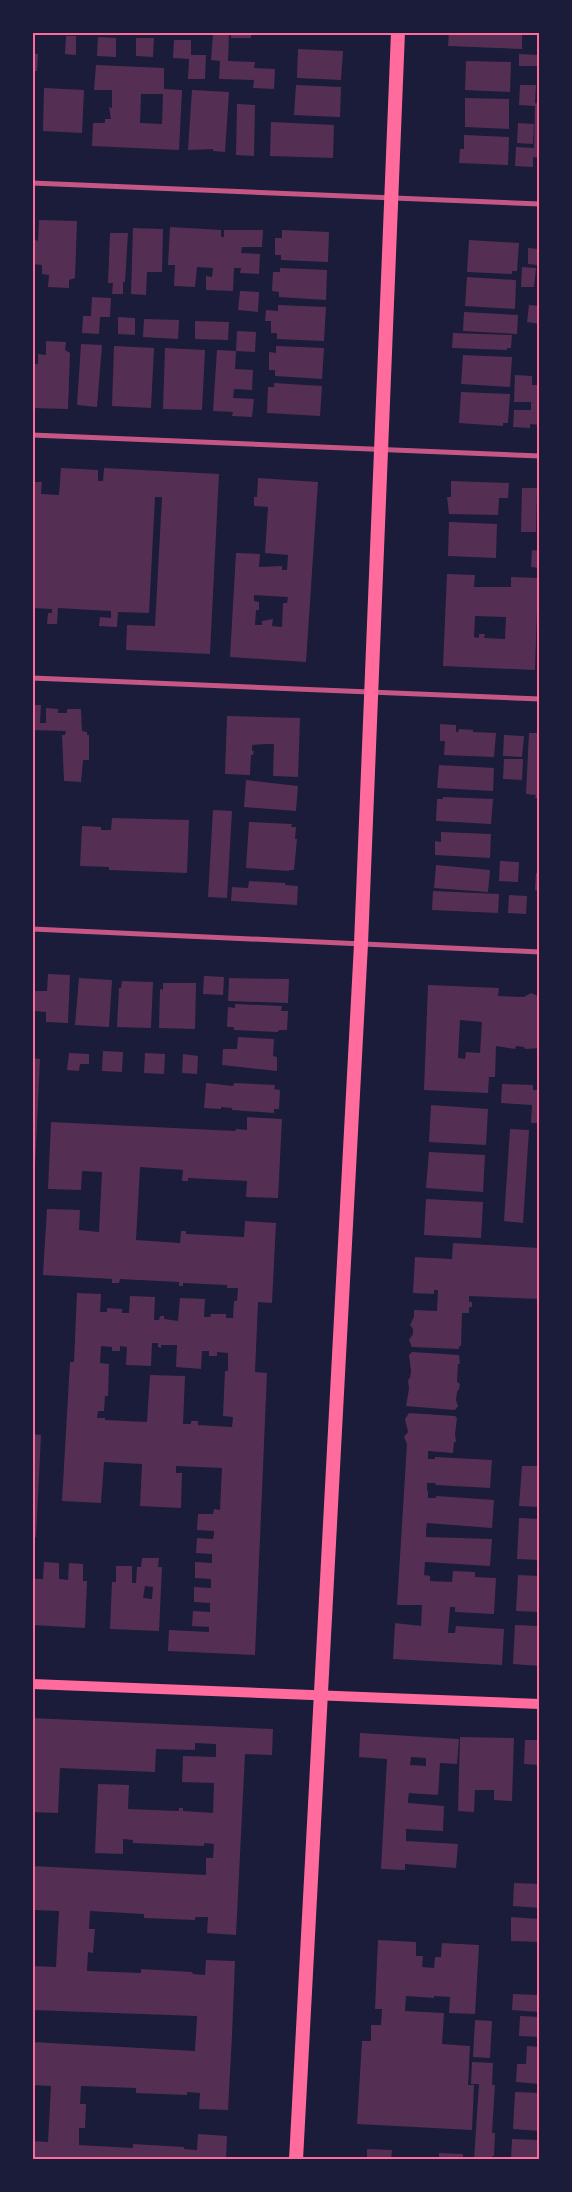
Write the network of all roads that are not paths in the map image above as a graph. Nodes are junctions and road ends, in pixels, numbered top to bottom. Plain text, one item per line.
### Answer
1 (398, 32) edge
2 (32, 183) edge
3 (391, 198) junction
4 (540, 204) edge
5 (32, 436) edge
6 (380, 450) junction
7 (540, 456) edge
8 (32, 678) edge
9 (371, 692) junction
10 (540, 699) edge
11 (32, 930) edge
12 (360, 944) junction
13 (540, 952) edge
14 (32, 1684) edge
15 (321, 1695) junction
16 (540, 1704) edge
17 (296, 2160) edge

1 - 3 highway
2 - 3 street
3 - 4 street
3 - 6 highway
5 - 6 street
6 - 7 street
6 - 9 highway
8 - 9 street
9 - 10 street
9 - 12 highway
11 - 12 street
12 - 13 street
12 - 15 highway
14 - 15 main road
15 - 16 main road
15 - 17 highway

